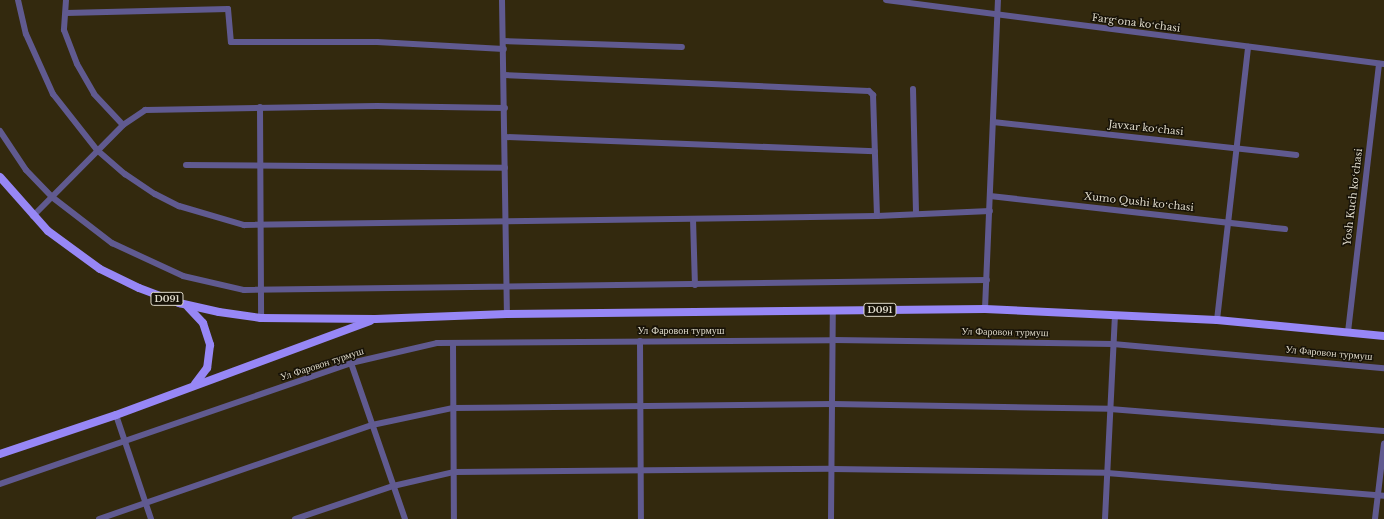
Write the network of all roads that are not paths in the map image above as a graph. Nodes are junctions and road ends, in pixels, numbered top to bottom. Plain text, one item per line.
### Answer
1 (18, 0) edge
2 (66, 0) edge
3 (502, 0) edge
4 (886, 0) edge
5 (998, 0) edge
6 (907, 1) edge
7 (66, 13) junction
8 (997, 14) junction
9 (503, 41) junction
10 (1248, 47) junction
11 (682, 48) dead end
12 (504, 49) junction
13 (1381, 64) edge
14 (504, 75) junction
15 (913, 89) dead end
16 (260, 108) junction
17 (505, 108) junction
18 (993, 122) junction
19 (123, 125) junction
20 (0, 131) edge
21 (505, 137) junction
22 (1237, 148) junction
23 (97, 150) junction
24 (874, 151) junction
25 (1296, 155) dead end
26 (186, 165) dead end
27 (260, 166) junction
28 (505, 168) junction
29 (0, 177) edge
30 (990, 196) junction
31 (52, 197) junction
32 (990, 211) junction
33 (916, 214) junction
34 (33, 216) junction
35 (877, 216) junction
36 (693, 219) junction
37 (505, 223) junction
38 (1228, 223) junction
39 (261, 226) junction
40 (1285, 229) dead end
41 (986, 280) junction
42 (695, 285) junction
43 (506, 288) junction
44 (261, 290) junction
45 (179, 302) junction
46 (985, 309) junction
47 (833, 310) junction
48 (507, 314) junction
49 (1115, 316) junction
50 (261, 318) junction
51 (375, 319) junction
52 (1217, 320) junction
53 (1348, 332) junction
54 (1384, 336) edge
55 (833, 340) junction
56 (640, 341) junction
57 (453, 343) junction
58 (1113, 344) junction
59 (351, 363) junction
60 (1384, 368) edge
61 (194, 385) junction
62 (833, 404) junction
63 (640, 406) junction
64 (453, 408) junction
65 (1110, 409) junction
66 (116, 415) junction
67 (372, 425) junction
68 (1384, 431) edge
69 (124, 441) junction
70 (1384, 444) edge
71 (0, 454) edge
72 (832, 469) junction
73 (640, 470) junction
74 (454, 472) junction
75 (1107, 473) junction
76 (0, 484) edge
77 (393, 486) junction
78 (1381, 496) edge
79 (146, 503) junction
80 (99, 519) edge
81 (152, 519) edge
82 (295, 519) edge
83 (405, 519) edge
84 (454, 519) edge
85 (641, 519) edge
86 (831, 519) edge
87 (1105, 519) edge
88 (1375, 519) edge

1 - 23 street
2 - 7 street
3 - 9 street
4 - 6 street, Fargʻona koʻchasi
5 - 8 street
6 - 8 street, Fargʻona koʻchasi
7 - 12 street
7 - 19 street
8 - 10 street, Fargʻona koʻchasi
8 - 18 street
9 - 11 street
9 - 12 street
10 - 13 street, Fargʻona koʻchasi
10 - 22 street
12 - 14 street
13 - 53 street, Yosh Kuch koʻchasi
14 - 17 street
14 - 24 street
15 - 33 street
16 - 17 street
16 - 19 street
16 - 27 street
17 - 21 street
18 - 22 street, Javxar koʻchasi
18 - 30 street
19 - 23 street
20 - 31 street
21 - 24 street
21 - 28 street
22 - 25 street, Javxar koʻchasi
22 - 38 street
23 - 31 street
23 - 39 street
24 - 35 street
26 - 27 street
27 - 28 street
27 - 39 street
28 - 37 street
29 - 34 main road, D091
30 - 32 street
30 - 38 street, Xumo Qushi koʻchasi
31 - 34 street
31 - 44 street
32 - 33 street
32 - 41 street
33 - 35 street
34 - 45 main road, D091
35 - 36 street
36 - 37 street
36 - 42 street
37 - 39 street
37 - 43 street
38 - 40 street, Xumo Qushi koʻchasi
38 - 52 street
39 - 44 street
41 - 42 street
41 - 46 street
42 - 43 street
43 - 44 street
43 - 48 street
44 - 50 street
45 - 50 main road, D091
45 - 61 main road
46 - 47 main road, D091
46 - 49 main road, D091
47 - 48 main road, D091
47 - 55 street
48 - 51 main road, D091
49 - 52 main road, D091
49 - 58 street
50 - 51 main road, D091
51 - 61 main road
52 - 53 main road, D091
53 - 54 main road, D091
55 - 56 street, Ул Фаровон турмуш
55 - 58 street, Ул Фаровон турмуш
55 - 62 street
56 - 57 street, Ул Фаровон турмуш
56 - 63 street
57 - 59 street, Ул Фаровон турмуш
57 - 64 street
58 - 60 street, Ул Фаровон турмуш
58 - 65 street
59 - 67 street
59 - 69 street, Ул Фаровон турмуш
61 - 66 main road
62 - 63 street
62 - 65 street
62 - 72 street
63 - 64 street
63 - 73 street
64 - 67 street
64 - 74 street
65 - 68 street
65 - 75 street
66 - 69 street
66 - 71 main road
67 - 77 street
67 - 79 street
69 - 76 street, Ул Фаровон турмуш
69 - 79 street
70 - 78 street
72 - 73 street
72 - 75 street
72 - 86 street
73 - 74 street
73 - 85 street
74 - 77 street
74 - 84 street
75 - 78 street
75 - 87 street
77 - 82 street
77 - 83 street
78 - 88 street
79 - 80 street
79 - 81 street

